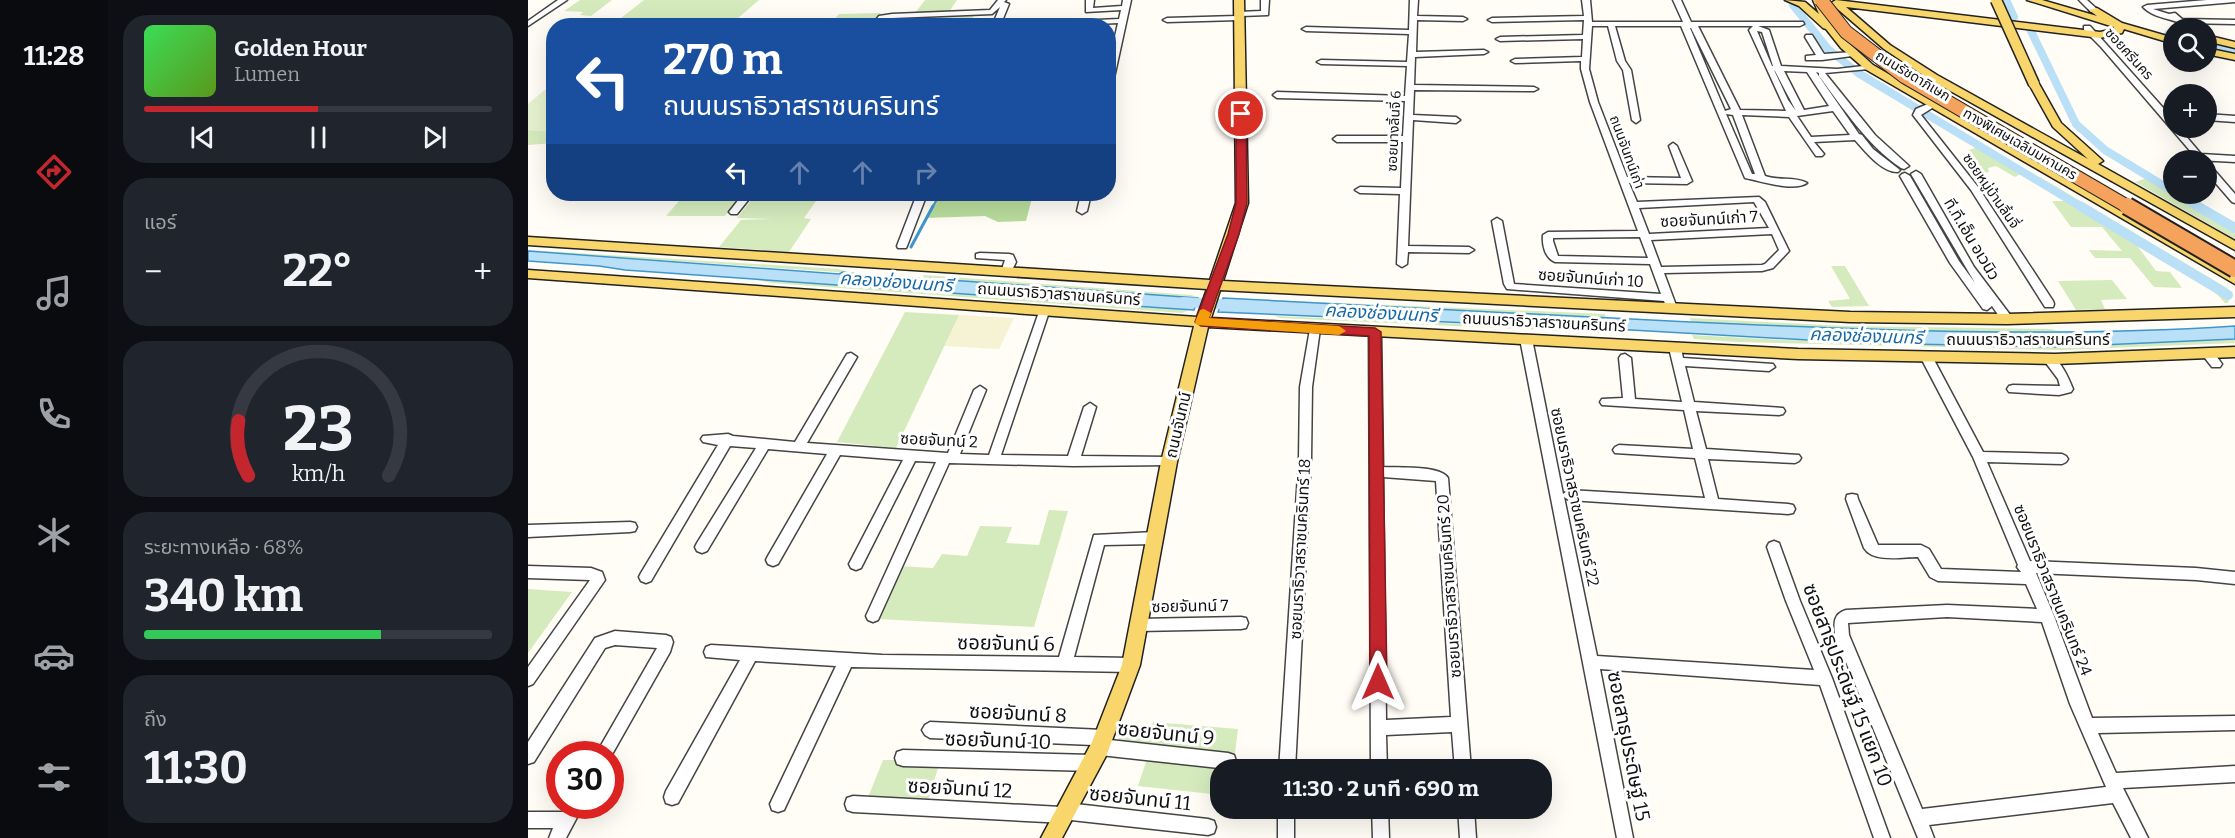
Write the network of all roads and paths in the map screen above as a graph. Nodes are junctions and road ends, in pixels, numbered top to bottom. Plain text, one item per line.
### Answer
1 (563, 0) edge
2 (1004, 0) edge
3 (1090, 0) edge
4 (1239, 0) edge
5 (1265, 0) edge
6 (1414, 0) edge
7 (1586, 0) edge
8 (1677, 0) edge
9 (1790, 0) edge
10 (1818, 0) edge
11 (1996, 0) edge
12 (2022, 0) edge
13 (2032, 0) edge
14 (2058, 0) edge
15 (2083, 0) edge
16 (1834, 1) edge
17 (2228, 1) edge
18 (2202, 3) junction
19 (1126, 4) edge
20 (1866, 6) junction
21 (2163, 7) junction
22 (2094, 10) junction
23 (1848, 13) junction
24 (2066, 13) junction
25 (2080, 15) junction
26 (1239, 16) junction
27 (882, 18) edge
28 (998, 18) edge
29 (1413, 18) junction
30 (2166, 18) edge
31 (2173, 18) edge
32 (1463, 19) dead end
33 (1167, 20) dead end
34 (1492, 20) dead end
35 (1116, 21) edge
36 (1122, 21) junction
37 (1588, 21) junction
38 (2136, 21) junction
39 (2217, 22) edge
40 (2235, 22) edge
41 (528, 24) edge
42 (1800, 24) dead end
43 (1611, 25) junction
44 (2116, 25) junction
45 (1689, 26) junction
46 (2163, 28) edge
47 (1306, 29) dead end
48 (2071, 29) junction
49 (1830, 30) junction
50 (1412, 32) junction
51 (2093, 32) junction
52 (1587, 37) junction
53 (1809, 37) dead end
54 (2163, 38) edge
55 (1500, 39) dead end
56 (2217, 41) edge
57 (2163, 44) edge
58 (2235, 45) edge
59 (1116, 51) edge
60 (1484, 52) dead end
61 (2217, 53) edge
62 (1846, 55) junction
63 (2235, 57) edge
64 (1809, 58) dead end
65 (1825, 58) junction
66 (1586, 59) junction
67 (1411, 60) junction
68 (1515, 61) dead end
69 (1321, 62) dead end
70 (1773, 68) junction
71 (1859, 68) junction
72 (1704, 71) junction
73 (1717, 71) junction
74 (1816, 72) junction
75 (1410, 87) junction
76 (1534, 89) dead end
77 (1277, 95) dead end
78 (1966, 95) junction
79 (1409, 99) junction
80 (1835, 108) junction
81 (1925, 108) junction
82 (2163, 108) edge
83 (1800, 111) junction
84 (1722, 112) junction
85 (1737, 113) junction
86 (1790, 114) junction
87 (1408, 117) junction
88 (2217, 118) edge
89 (2235, 119) edge
90 (1456, 120) dead end
91 (1636, 120) dead end
92 (1732, 135) junction
93 (1746, 135) junction
94 (1859, 137) junction
95 (2183, 138) edge
96 (1337, 139) dead end
97 (1407, 139) junction
98 (1808, 140) junction
99 (1674, 146) dead end
100 (2193, 150) edge
101 (1819, 154) dead end
102 (1741, 157) junction
103 (1754, 157) junction
104 (2217, 158) edge
105 (2235, 159) edge
106 (1905, 171) junction
107 (1761, 178) junction
108 (2217, 179) edge
109 (1622, 180) junction
110 (1802, 183) dead end
111 (1360, 190) dead end
112 (1405, 191) junction
113 (2149, 198) junction
114 (2235, 200) edge
115 (743, 201) edge
116 (919, 201) edge
117 (1084, 201) edge
118 (1632, 205) junction
119 (1082, 211) dead end
120 (734, 212) dead end
121 (1497, 221) dead end
122 (1775, 231) junction
123 (1645, 236) junction
124 (528, 241) edge
125 (902, 246) dead end
126 (2235, 246) edge
127 (1402, 249) junction
128 (1469, 250) dead end
129 (980, 256) dead end
130 (2235, 259) edge
131 (1402, 264) dead end
132 (1656, 265) junction
133 (2235, 269) edge
134 (1006, 272) junction
135 (528, 274) edge
136 (2235, 280) edge
137 (1214, 289) junction
138 (1511, 293) junction
139 (1670, 303) junction
140 (2049, 304) dead end
141 (1044, 312) junction
142 (2235, 312) edge
143 (1203, 318) junction
144 (2002, 319) junction
145 (1315, 329) junction
146 (1375, 332) junction
147 (1526, 339) junction
148 (2235, 352) edge
149 (1677, 355) junction
150 (851, 357) dead end
151 (1625, 358) dead end
152 (1927, 358) junction
153 (2049, 359) junction
154 (1769, 367) dead end
155 (2013, 389) dead end
156 (980, 390) dead end
157 (1606, 402) dead end
158 (1629, 403) junction
159 (1090, 406) dead end
160 (1689, 406) junction
161 (1779, 411) dead end
162 (707, 439) dead end
163 (728, 440) junction
164 (765, 443) junction
165 (798, 447) junction
166 (836, 450) junction
167 (1618, 450) dead end
168 (1701, 454) junction
169 (911, 456) junction
170 (949, 457) junction
171 (1980, 457) junction
172 (1795, 458) dead end
173 (2062, 459) dead end
174 (993, 460) junction
175 (1073, 461) junction
176 (1169, 462) junction
177 (1377, 472) junction
178 (1569, 495) dead end
179 (1852, 499) dead end
180 (1713, 505) junction
181 (1788, 509) dead end
182 (630, 527) dead end
183 (528, 531) edge
184 (1155, 538) junction
185 (702, 547) dead end
186 (1774, 547) dead end
187 (773, 560) dead end
188 (856, 564) dead end
189 (528, 572) edge
190 (2027, 573) junction
191 (646, 577) dead end
192 (2235, 578) edge
193 (873, 616) dead end
194 (2047, 616) junction
195 (1241, 623) dead end
196 (1138, 625) junction
197 (711, 652) dead end
198 (751, 655) junction
199 (847, 659) junction
200 (1592, 662) junction
201 (1065, 664) junction
202 (1131, 665) junction
203 (1825, 678) junction
204 (528, 679) edge
205 (2235, 723) edge
206 (1459, 724) junction
207 (2088, 726) junction
208 (1378, 728) junction
209 (930, 730) dead end
210 (611, 741) edge
211 (1101, 743) junction
212 (528, 756) edge
213 (903, 758) dead end
214 (1214, 759) edge
215 (1288, 759) edge
216 (1379, 759) edge
217 (1462, 759) edge
218 (1092, 764) junction
219 (2235, 774) edge
220 (2114, 788) junction
221 (672, 797) dead end
222 (778, 804) dead end
223 (854, 804) dead end
224 (1066, 813) junction
225 (546, 817) edge
226 (1918, 818) junction
227 (568, 819) edge
228 (1286, 819) edge
229 (1380, 819) edge
230 (1467, 819) edge
231 (528, 820) edge
232 (1208, 827) dead end
233 (557, 838) edge
234 (1051, 838) edge
235 (1286, 838) edge
236 (1381, 838) edge
237 (1468, 838) edge
238 (1625, 838) edge
239 (1882, 838) edge
240 (1926, 838) edge
241 (2140, 838) edge

1 - 41 street
2 - 27 street
2 - 28 street
3 - 19 street
4 - 26 main road, ถนนจันทน์
5 - 26 street
6 - 29 street, ซอยนางลิ้นจี่ 6
7 - 37 street, ถนนจันทน์เก่า
8 - 45 street
9 - 49 main road
10 - 16 main road
10 - 49 main road, ถนนรัชดาภิเษก
10 - 133 highway, ทางพิเศษเฉลิมมหานคร, bridge
11 - 113 main road, bridge
12 - 24 main road
13 - 25 main road
14 - 22 main road
15 - 22 street
16 - 20 main road
16 - 23 main road, ถนนรัชดาภิเษก
16 - 130 highway, ทางพิเศษเฉลิมมหานคร
17 - 18 street
18 - 21 street
18 - 40 street
19 - 36 street
20 - 23 main road
20 - 48 main road
21 - 30 street
21 - 31 street
22 - 38 main road
22 - 44 main road
23 - 78 main road, ถนนรัชดาภิเษก
24 - 25 main road
24 - 48 main road
25 - 44 main road
26 - 33 street
26 - 137 main road, ถนนจันทน์
29 - 32 street
29 - 50 street, ซอยนางลิ้นจี่ 6
34 - 37 street
35 - 36 street
36 - 59 street
37 - 43 street
37 - 52 street, ถนนจันทน์เก่า
38 - 44 main road
38 - 46 main road
39 - 40 street
42 - 45 street
43 - 45 street
43 - 91 street
44 - 51 main road
44 - 51 main road
44 - 54 main road
45 - 72 street
45 - 73 street
47 - 50 street
48 - 51 main road
49 - 62 main road, ถนนรัชดาภิเษก
50 - 67 street, ซอยนางลิ้นจี่ 6
51 - 57 main road
51 - 82 street, ซอยศรีนคร
52 - 55 street
52 - 66 street, ถนนจันทน์เก่า
53 - 65 street
56 - 58 main road
60 - 67 street
61 - 63 main road
62 - 65 street
62 - 71 main road, ถนนรัชดาภิเษก
64 - 65 street
66 - 68 street
66 - 109 street, ถนนจันทน์เก่า
67 - 69 street
67 - 75 street, ซอยนางลิ้นจี่ 6
70 - 74 street
70 - 83 street
70 - 86 street
71 - 74 street
71 - 81 main road, ถนนรัชดาภิเษก
72 - 73 street
72 - 84 street
73 - 85 street
74 - 80 street, ที.ที.เอ็น อเวนิว
74 - 106 street, ที.ที.เอ็น อเวนิว
75 - 76 street
75 - 79 street, ซอยนางลิ้นจี่ 6
77 - 79 street
78 - 81 main road
78 - 113 main road, ถนนรัชดาภิเษก
79 - 87 street, ซอยนางลิ้นจี่ 6
80 - 83 street
80 - 94 street, ที.ที.เอ็น อเวนิว
81 - 136 main road, ถนนรัชดาภิเษก
81 - 140 street, ซอยหมู่บ้านลิ้นจี่
83 - 86 street
84 - 85 street
84 - 92 street
85 - 86 street
85 - 93 street
86 - 98 street
87 - 90 street
87 - 97 street, ซอยนางลิ้นจี่ 6
88 - 89 street
92 - 93 street
92 - 102 street
93 - 103 street
94 - 98 street
94 - 106 street, ที.ที.เอ็น อเวนิว
95 - 100 street, ซอยศรีนคร
96 - 97 street
97 - 112 street, ซอยนางลิ้นจี่ 6
98 - 101 street
99 - 109 street
102 - 103 street
102 - 107 street
103 - 107 street
104 - 105 street
106 - 144 street, ที.ที.เอ็น อเวนิว
107 - 110 street
108 - 114 street
109 - 118 street, ถนนจันทน์เก่า
111 - 112 street
112 - 127 street, ซอยนางลิ้นจี่ 6
113 - 126 main road, ถนนรัชดาภิเษก
115 - 120 street
116 - 125 street
117 - 119 street
118 - 122 street
118 - 123 street, ถนนจันทน์เก่า
121 - 138 street
122 - 123 street, ซอยจันทน์เก่า 7
122 - 132 street
123 - 132 street, ถนนจันทน์เก่า
123 - 132 street, ซอยจันทน์เก่า 7
124 - 134 main road, ถนนนราธิวาสราชนครินทร์
127 - 128 street
127 - 131 street, ซอยนางลิ้นจี่ 6
129 - 134 street
132 - 139 street, ถนนจันทน์เก่า
134 - 137 main road, ถนนนราธิวาสราชนครินทร์
135 - 141 main road, ถนนนราธิวาสราชนครินทร์
137 - 138 main road, ถนนนราธิวาสราชนครินทร์
137 - 143 main road, ถนนจันทน์
138 - 139 main road, ถนนนราธิวาสราชนครินทร์
139 - 144 main road, ถนนนราธิวาสราชนครินทร์
141 - 143 main road, ถนนนราธิวาสราชนครินทร์
141 - 174 street
142 - 144 main road, ถนนนราธิวาสราชนครินทร์
143 - 145 main road, ถนนนราธิวาสราชนครินทร์
143 - 176 main road, ถนนจันทน์
145 - 146 main road, ถนนนราธิวาสราชนครินทร์
145 - 215 street, ซอยนราธิวาสราชนครินทร์ 18
146 - 147 main road, ถนนนราธิวาสราชนครินทร์
146 - 177 street
147 - 149 main road, ถนนนราธิวาสราชนครินทร์
147 - 200 street, ซอยนราธิวาสราชนครินทร์ 22
148 - 153 main road, ถนนนราธิวาสราชนครินทร์
149 - 152 main road, ถนนนราธิวาสราชนครินทร์
149 - 154 street
149 - 160 street
150 - 165 street
151 - 158 street
152 - 153 main road, ถนนนราธิวาสราชนครินทร์
152 - 171 street, ซอยนราธิวาสราชนครินทร์ 24
153 - 155 street
156 - 170 street
157 - 158 street
158 - 160 street
159 - 175 street
160 - 161 street
160 - 168 street
162 - 163 street, ซอยจันทน์ 2
163 - 164 street, ซอยจันทน์ 2
163 - 191 street
164 - 165 street, ซอยจันทน์ 2
164 - 185 street
165 - 166 street, ซอยจันทน์ 2
166 - 169 street, ซอยจันทน์ 2
166 - 187 street
167 - 168 street
168 - 172 street
168 - 180 street
169 - 170 street, ซอยจันทน์ 2
169 - 188 street
170 - 174 street, ซอยจันทน์ 2
170 - 193 street
171 - 173 street
171 - 190 street, ซอยนราธิวาสราชนครินทร์ 24
174 - 175 street, ซอยจันทน์ 2
175 - 176 street, ซอยจันทน์ 2
176 - 184 main road, ถนนจันทน์
177 - 206 street, ซอยนราธิวาสราชนครินทร์ 20
177 - 208 street
178 - 180 street
179 - 190 street
180 - 181 street
182 - 183 street
184 - 196 main road, ถนนจันทน์
184 - 201 street
186 - 203 street, ซอยสาธุประดิษฐ์ 15 แยก 10
189 - 204 street
190 - 192 street
190 - 194 street, ซอยนราธิวาสราชนครินทร์ 24
194 - 207 street, ซอยนราธิวาสราชนครินทร์ 24
194 - 226 street
195 - 196 street, ซอยจันทน์ 7
196 - 202 main road, ถนนจันทน์
197 - 198 street, ซอยจันทน์ 6
198 - 199 street, ซอยจันทน์ 6
198 - 221 street
199 - 201 street, ซอยจันทน์ 6
199 - 222 street
200 - 203 street
200 - 238 street, ซอยสาธุประดิษฐ์ 15
201 - 202 street, ซอยจันทน์ 6
202 - 211 main road, ถนนจันทน์
203 - 239 street, ซอยสาธุประดิษฐ์ 15 แยก 10
205 - 207 street
206 - 208 street
206 - 217 street, ซอยนราธิวาสราชนครินทร์ 20
207 - 220 street, ซอยนราธิวาสราชนครินทร์ 24
208 - 216 street
209 - 211 street, ซอยจันทน์ 8
210 - 212 street
211 - 214 street, ซอยจันทน์ 9
211 - 218 main road, ถนนจันทน์
213 - 218 street, ซอยจันทน์ 10
218 - 224 main road, ถนนจันทน์
219 - 220 street
220 - 226 street
220 - 241 street, ซอยนราธิวาสราชนครินทร์ 24
223 - 224 street, ซอยจันทน์ 12
224 - 232 street, ซอยจันทน์ 11
224 - 234 main road, ถนนจันทน์
225 - 231 street
226 - 240 street
227 - 233 street
228 - 235 street
229 - 236 street
230 - 237 street

